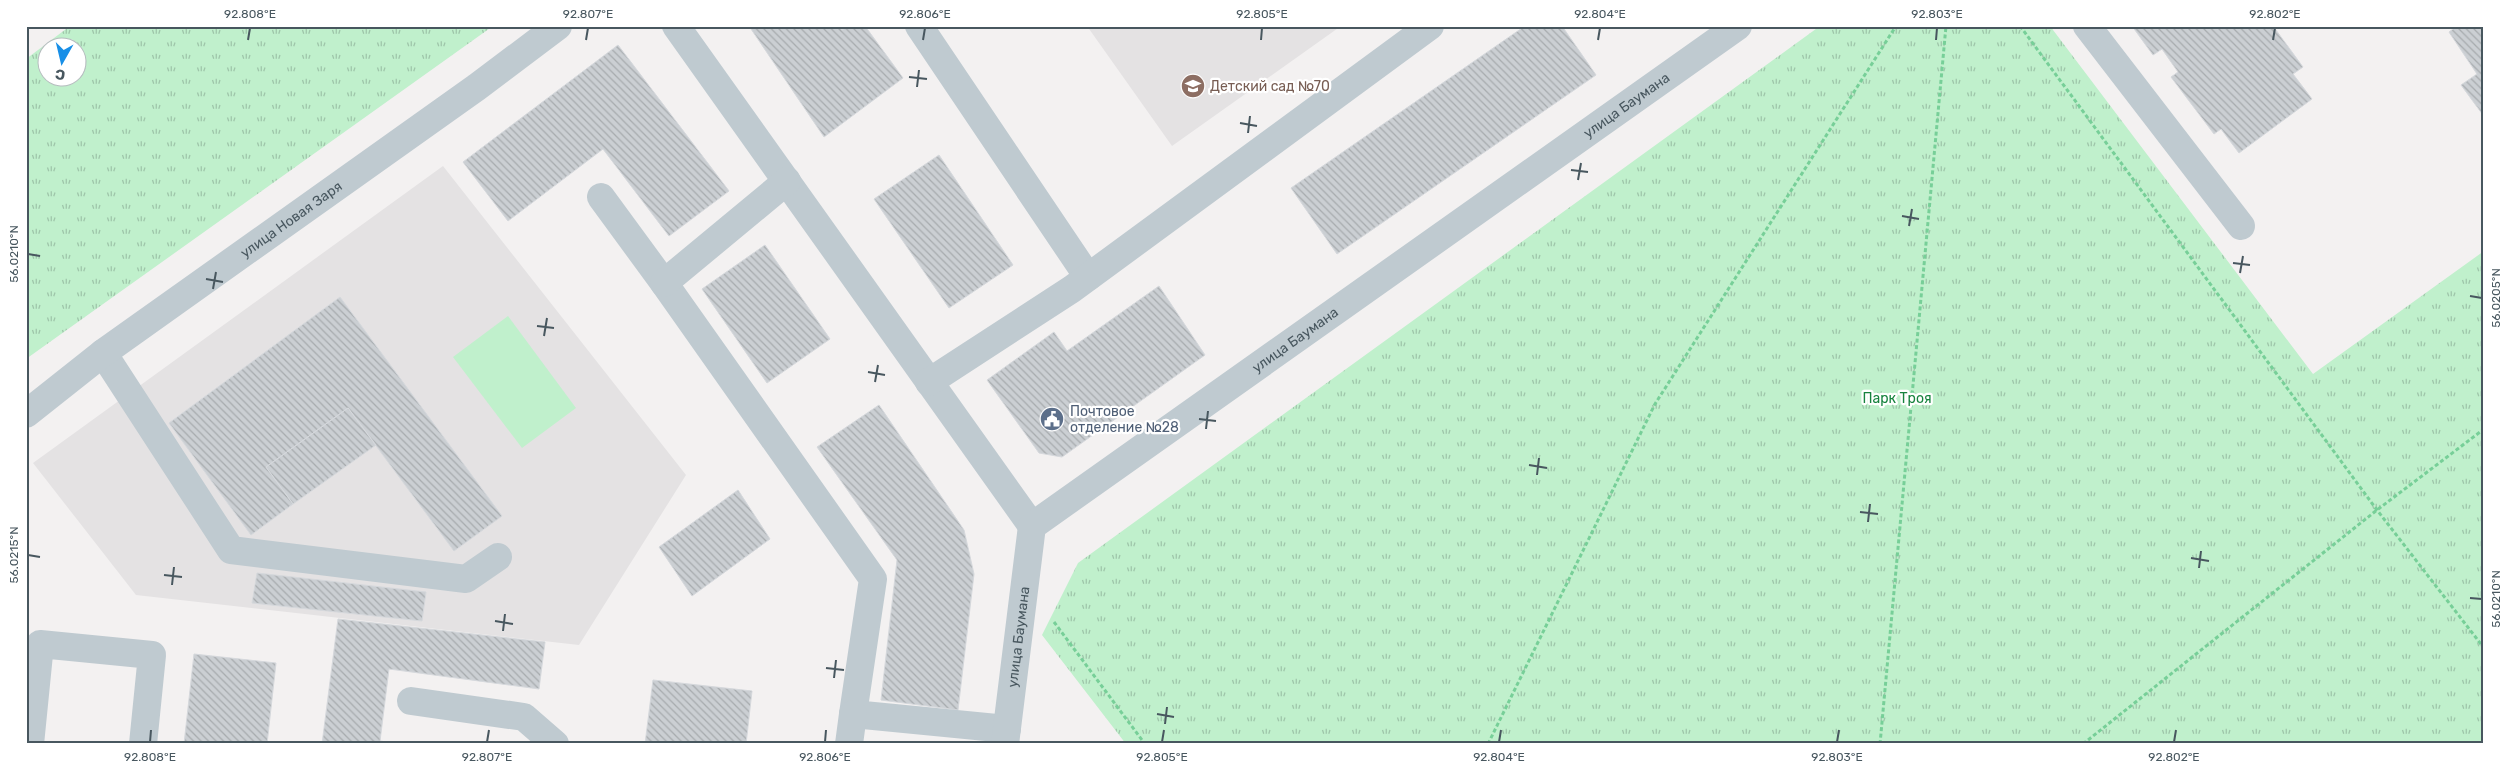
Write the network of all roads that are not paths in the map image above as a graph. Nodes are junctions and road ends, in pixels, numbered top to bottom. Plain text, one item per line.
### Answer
1 (558, 26) edge
2 (676, 26) edge
3 (919, 26) edge
4 (1430, 26) edge
5 (1738, 26) edge
6 (2087, 26) edge
7 (787, 181) junction
8 (600, 198) dead end
9 (2241, 226) dead end
10 (1088, 277) junction
11 (664, 283) junction
12 (103, 353) junction
13 (930, 382) junction
14 (26, 414) edge
15 (1032, 526) junction
16 (498, 557) dead end
17 (411, 701) dead end
18 (852, 714) junction
19 (1006, 736) edge
20 (30, 744) edge
21 (143, 744) edge
22 (555, 744) edge
23 (848, 744) edge

1 - 12 street, улица Новая Заря
2 - 7 street
3 - 10 street
4 - 10 street
5 - 15 street, улица Баумана
6 - 9 street
7 - 11 street
7 - 13 street
8 - 11 street
10 - 13 street
11 - 18 street
12 - 14 street, улица Новая Заря
12 - 16 street
13 - 15 street
15 - 19 street, улица Баумана
17 - 22 street
18 - 19 street
18 - 23 street
20 - 21 street

